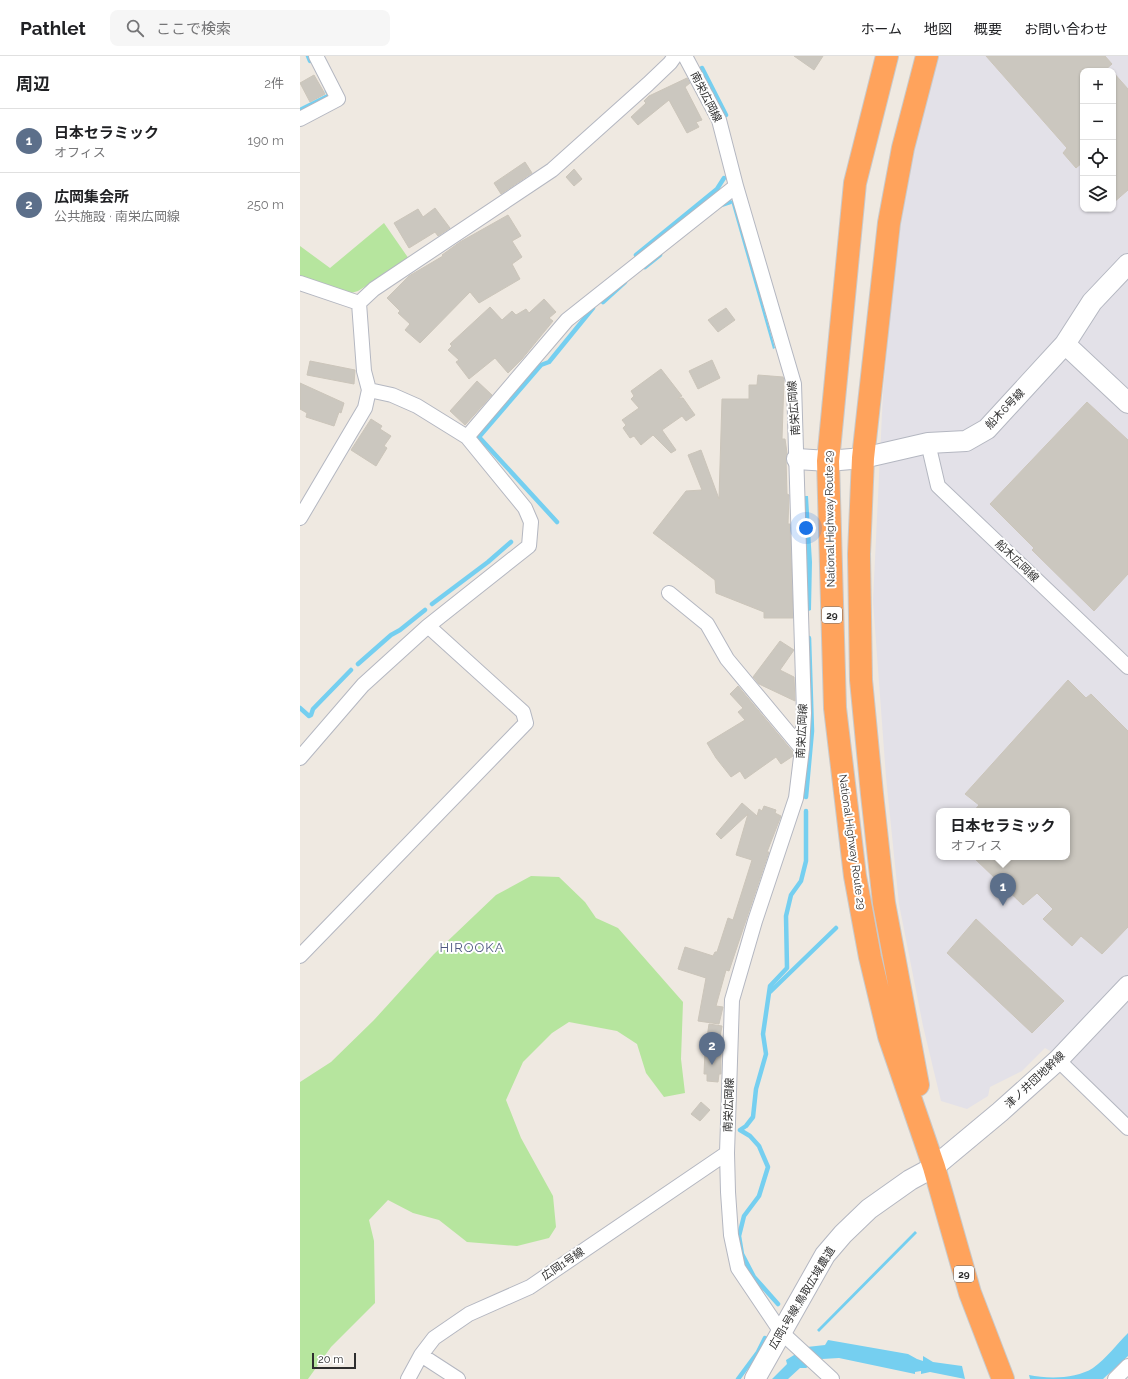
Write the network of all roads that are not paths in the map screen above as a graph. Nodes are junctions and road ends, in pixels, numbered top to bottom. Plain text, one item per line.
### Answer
1 (316, 56) edge
2 (675, 56) edge
3 (685, 56) edge
4 (887, 56) edge
5 (927, 56) edge
6 (300, 119) edge
7 (736, 186) junction
8 (1128, 264) edge
9 (300, 283) edge
10 (359, 303) junction
11 (1065, 344) junction
12 (369, 390) junction
13 (1128, 403) edge
14 (467, 437) junction
15 (928, 443) junction
16 (863, 458) junction
17 (797, 459) junction
18 (828, 460) junction
19 (300, 518) edge
20 (669, 593) dead end
21 (428, 626) junction
22 (1128, 667) edge
23 (802, 749) junction
24 (300, 758) edge
25 (300, 956) edge
26 (1128, 986) edge
27 (1058, 1060) junction
28 (1128, 1128) edge
29 (727, 1153) junction
30 (934, 1167) junction
31 (781, 1332) junction
32 (421, 1355) junction
33 (1128, 1366) edge
34 (408, 1379) edge
35 (458, 1379) edge
36 (755, 1379) edge
37 (832, 1379) edge
38 (1003, 1379) edge
39 (1115, 1379) edge

1 - 6 street
2 - 10 street
3 - 7 street, 南栄広岡線
4 - 18 highway, National Highway Route 29 / 29
5 - 16 highway, National Highway Route 29 / 29
7 - 14 street
7 - 17 street, 南栄広岡線
8 - 11 street
9 - 10 street
10 - 12 street
11 - 13 street
11 - 15 street, 船木6号線
12 - 14 street
12 - 19 street
14 - 21 street
15 - 16 street, 船木6号線
15 - 22 street, 船木広岡線
16 - 18 street, 船木6号線
16 - 30 highway, National Highway Route 29 / 29
17 - 18 street, 船木6号線
17 - 23 street, 南栄広岡線
18 - 30 highway, National Highway Route 29 / 29
20 - 23 street
21 - 24 street
21 - 25 street
23 - 29 street, 南栄広岡線
26 - 27 street, 津ノ井団地幹線
27 - 28 street
27 - 30 street, 津ノ井団地幹線
29 - 31 street, 南栄広岡線
29 - 32 street, 広岡1号線
30 - 31 street, 広岡1号線;鳥取広域農道
30 - 38 highway, National Highway Route 29 / 29
31 - 36 street, 広岡1号線;鳥取広域農道
31 - 37 street, 南栄広岡線
32 - 34 street, 広岡1号線
32 - 35 street
33 - 39 street

